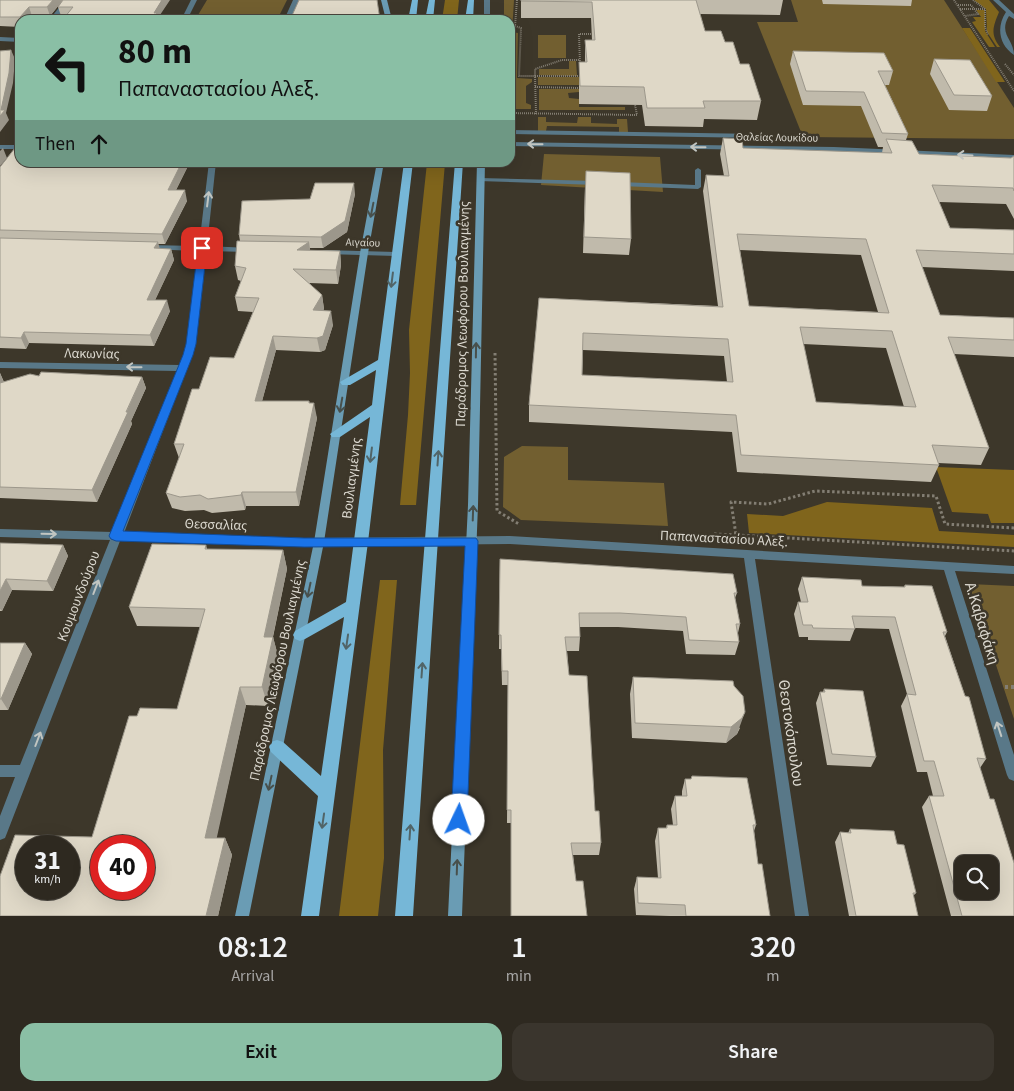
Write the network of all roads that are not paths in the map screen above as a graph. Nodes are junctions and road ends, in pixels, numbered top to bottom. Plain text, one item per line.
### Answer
1 (68, 0) edge
2 (194, 0) edge
3 (296, 0) edge
4 (384, 0) edge
5 (415, 0) edge
6 (432, 0) edge
7 (471, 0) edge
8 (487, 0) edge
9 (996, 0) edge
10 (1008, 13) junction
11 (56, 15) edge
12 (186, 15) edge
13 (289, 15) edge
14 (388, 15) edge
15 (413, 15) edge
16 (430, 15) edge
17 (470, 15) edge
18 (487, 15) edge
19 (1014, 17) edge
20 (0, 39) edge
21 (15, 40) edge
22 (1014, 53) edge
23 (515, 132) edge
24 (760, 136) dead end
25 (515, 144) edge
26 (0, 147) edge
27 (15, 150) edge
28 (1014, 157) edge
29 (212, 167) edge
30 (380, 167) edge
31 (408, 167) edge
32 (459, 167) edge
33 (481, 167) edge
34 (698, 170) dead end
35 (480, 180) junction
36 (135, 247) edge
37 (202, 248) junction
38 (259, 250) edge
39 (317, 252) edge
40 (364, 253) junction
41 (396, 254) junction
42 (382, 362) junction
43 (0, 365) edge
44 (182, 368) junction
45 (346, 382) junction
46 (377, 407) junction
47 (336, 434) junction
48 (0, 533) edge
49 (116, 536) junction
50 (471, 541) junction
51 (319, 542) junction
52 (361, 542) junction
53 (432, 542) junction
54 (748, 554) junction
55 (948, 566) junction
56 (1014, 570) edge
57 (352, 605) junction
58 (300, 635) junction
59 (277, 747) junction
60 (0, 771) edge
61 (25, 771) junction
62 (1014, 776) edge
63 (326, 792) junction
64 (0, 833) edge
65 (242, 916) edge
66 (310, 916) edge
67 (404, 916) edge
68 (455, 916) edge
69 (802, 916) edge

1 - 11 street
2 - 12 street
3 - 13 street
4 - 14 street
5 - 15 main road
6 - 16 main road
7 - 17 main road
8 - 18 street
9 - 10 street
10 - 19 street
10 - 22 street
20 - 21 street
23 - 24 lane
28 -> 25 street, Θαλείας Λουκίδου
26 - 27 street
37 -> 29 street, Κουμουνδούρου
30 -> 40 street, Παράδρομος Λεωφόρου Βουλιαγμένης
31 - 41 main road, Βουλιαγμένης
53 -> 32 main road
33 - 35 street, Παράδρομος Λεωφόρου Βουλιαγμένης
34 - 35 lane
50 -> 35 street, Παράδρομος Λεωφόρου Βουλιαγμένης
36 - 37 street
37 - 38 street
37 - 44 street, Κουμουνδούρου
39 - 40 street, Αιγαίου
40 - 41 street, Αιγαίου
40 - 45 street, Παράδρομος Λεωφόρου Βουλιαγμένης
41 -> 42 main road, Βουλιαγμένης
42 - 45 main road
42 - 46 main road, Βουλιαγμένης
44 -> 43 street, Λακωνίας
44 - 49 street, Κουμουνδούρου
45 -> 47 street, Παράδρομος Λεωφόρου Βουλιαγμένης
46 - 47 main road
46 -> 52 main road, Βουλιαγμένης
47 - 51 street, Παράδρομος Λεωφόρου Βουλιαγμένης
48 -> 49 street, Θεσσαλίας
49 - 51 street, Θεσσαλίας
61 -> 49 street, Κουμουνδούρου
50 - 53 street, Παπαναστασίου Αλεξ.
50 - 54 street, Παπαναστασίου Αλεξ.
68 -> 50 street, Παράδρομος Λεωφόρου Βουλιαγμένης
51 - 52 street, Θεσσαλίας
51 -> 58 street, Παράδρομος Λεωφόρου Βουλιαγμένης
52 - 53 street, Θεσσαλίας
52 - 57 main road, Βουλιαγμένης
67 -> 53 main road
54 - 55 street, Παπαναστασίου Αλεξ.
54 - 69 street, Θεοτοκόπουλου
55 - 56 street, Παπαναστασίου Αλεξ.
62 -> 55 street, Α.Καβαφάκη
57 - 58 main road
57 -> 63 main road, Βουλιαγμένης
58 - 59 street, Παράδρομος Λεωφόρου Βουλιαγμένης
59 - 63 main road
59 -> 65 street, Παράδρομος Λεωφόρου Βουλιαγμένης
60 - 61 street
61 - 64 street, Κουμουνδούρου
63 -> 66 main road, Βουλιαγμένης

